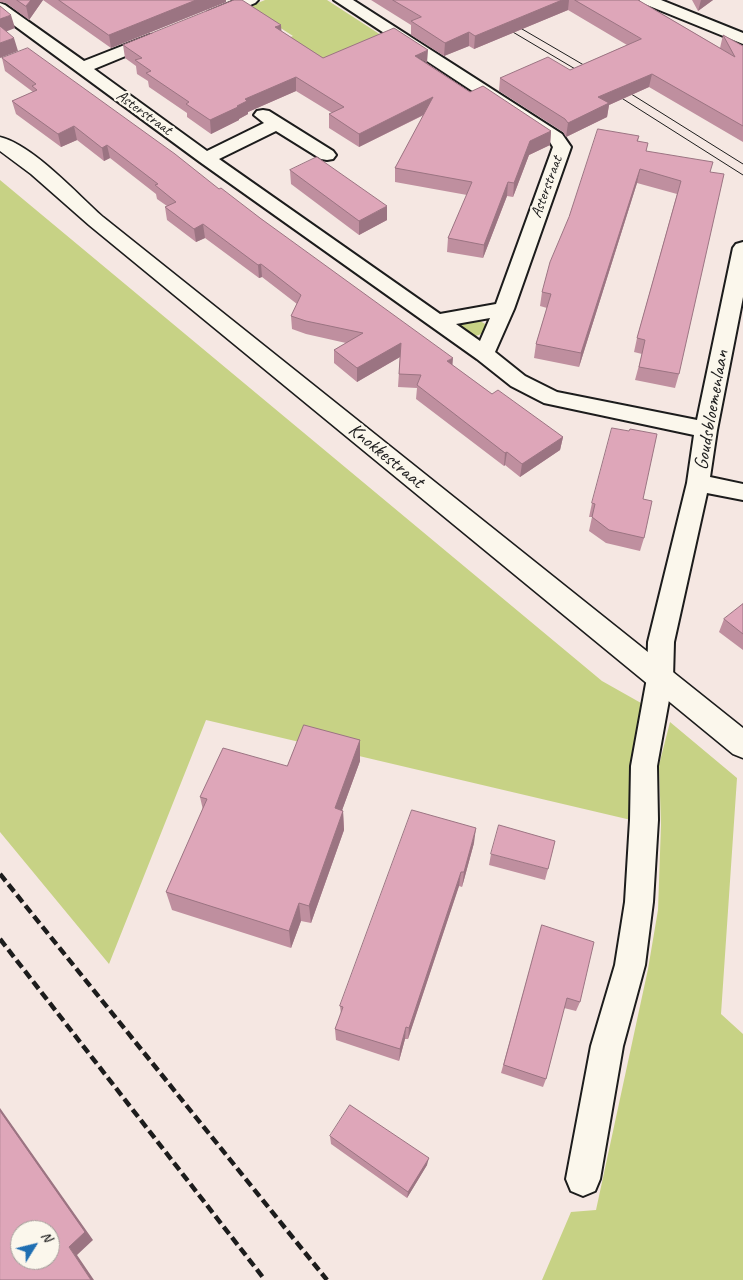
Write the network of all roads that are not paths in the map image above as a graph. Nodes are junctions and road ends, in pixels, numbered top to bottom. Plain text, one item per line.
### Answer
1 (250, 0) edge
2 (342, 0) edge
3 (647, 0) edge
4 (0, 8) edge
5 (197, 22) edge
6 (171, 32) edge
7 (743, 40) edge
8 (82, 68) junction
9 (0, 143) edge
10 (0, 154) edge
11 (327, 155) dead end
12 (206, 158) junction
13 (32, 165) junction
14 (743, 248) edge
15 (504, 309) junction
16 (436, 321) junction
17 (484, 354) junction
18 (706, 430) junction
19 (698, 483) junction
20 (743, 492) edge
21 (660, 678) junction
22 (743, 745) edge
23 (583, 1179) dead end

1 - 5 street
2 - 15 street, Asterstraat
3 - 7 street
4 - 8 street, Asterstraat
6 - 8 street
8 - 12 street, Asterstraat
9 - 13 street, Knokkestraat
10 - 13 street, Knokkestraat
11 - 12 street
12 - 16 street, Asterstraat
13 - 21 street, Knokkestraat
14 - 18 street, Goudsbloemenlaan
15 - 16 street
15 - 17 street, Asterstraat
16 - 17 street, Asterstraat
17 - 18 street, Asterstraat
18 - 19 street, Goudsbloemenlaan
19 - 20 street, Goudsbloemenlaan
19 - 21 street, Goudsbloemenlaan
21 - 22 street, Knokkestraat
21 - 23 street, Goudsbloemenlaan

